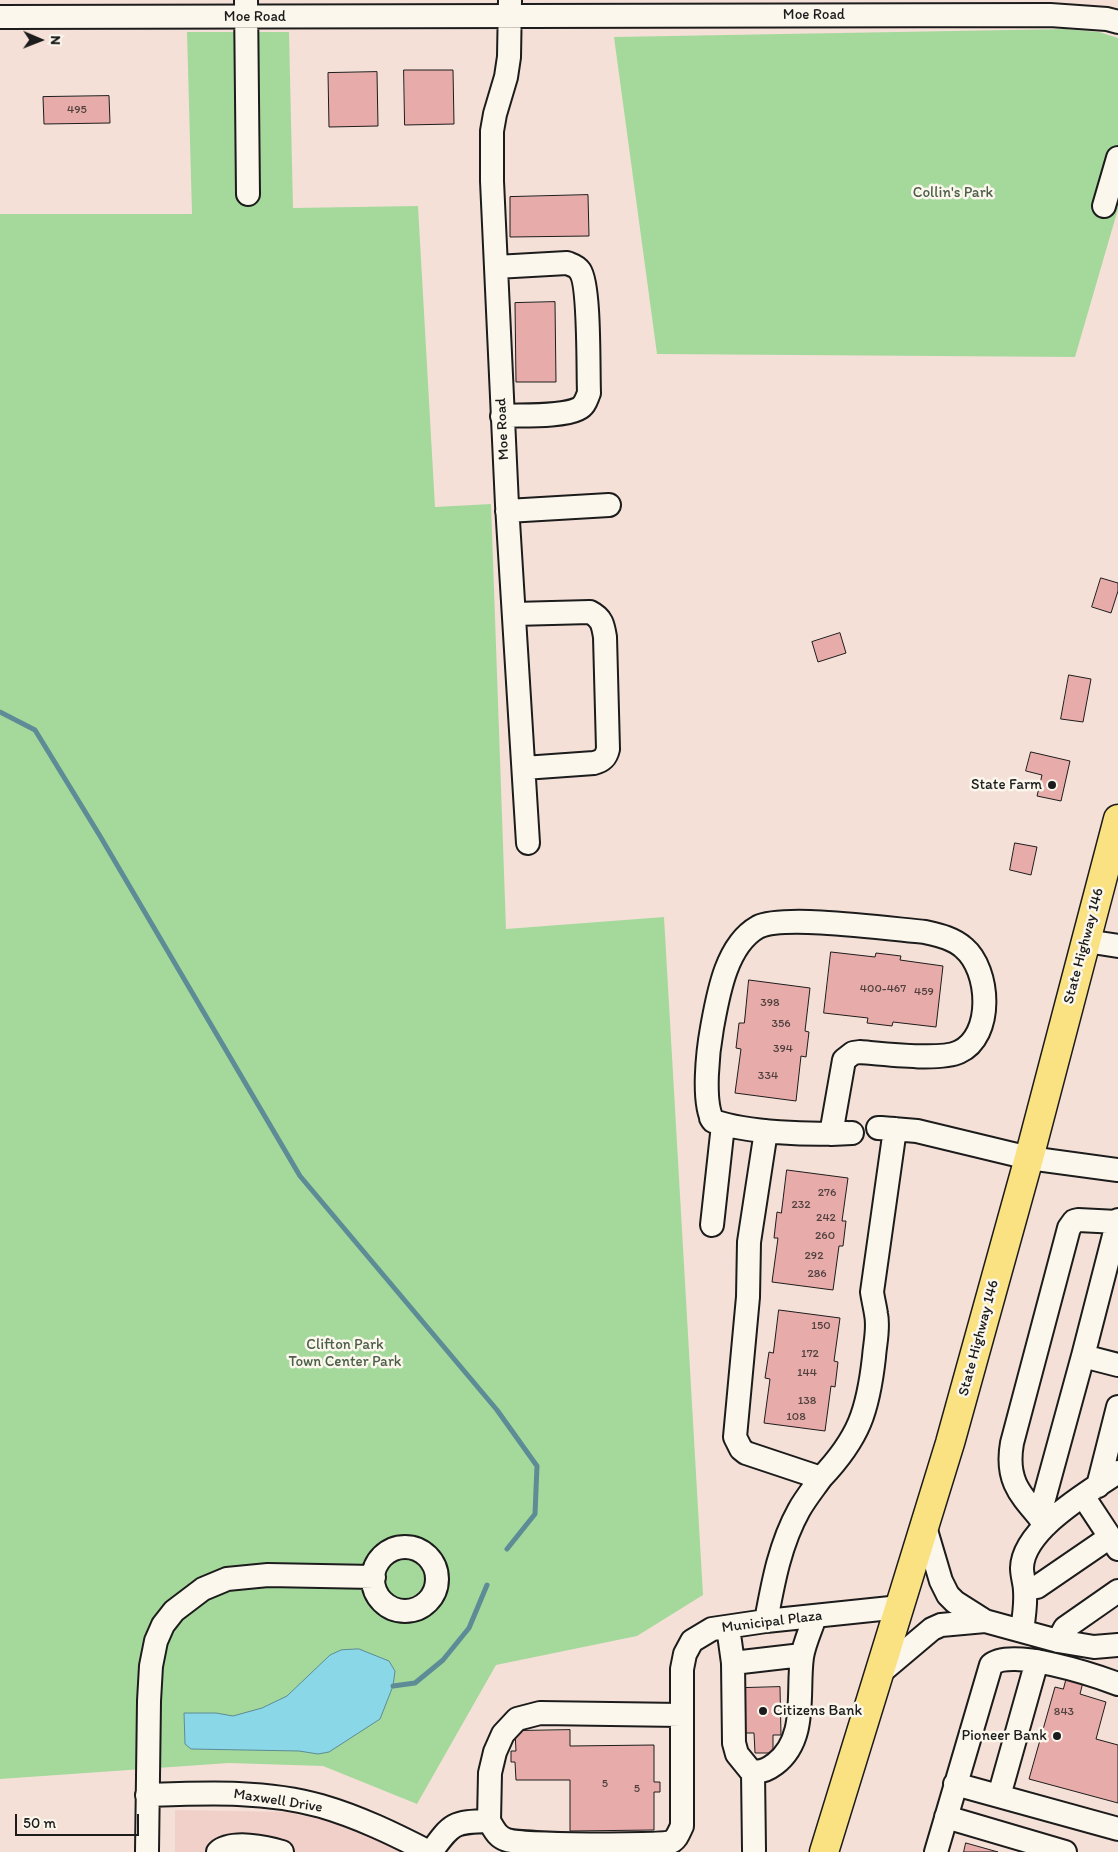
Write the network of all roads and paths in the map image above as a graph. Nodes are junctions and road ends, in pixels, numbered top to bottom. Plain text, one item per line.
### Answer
1 (661, 0) edge
2 (246, 8) edge
3 (1036, 8) edge
4 (510, 9) edge
5 (714, 15) junction
6 (0, 18) edge
7 (1118, 22) edge
8 (1118, 158) edge
9 (248, 194) dead end
10 (1104, 206) dead end
11 (496, 267) junction
12 (502, 416) junction
13 (609, 505) dead end
14 (507, 511) junction
15 (514, 614) junction
16 (524, 768) junction
17 (1118, 818) edge
18 (528, 843) dead end
19 (1086, 941) junction
20 (1118, 946) edge
21 (716, 1119) junction
22 (886, 1128) junction
23 (766, 1131) junction
24 (831, 1134) junction
25 (1029, 1158) junction
26 (1118, 1170) edge
27 (1118, 1221) edge
28 (712, 1225) dead end
29 (1084, 1356) junction
30 (1118, 1364) edge
31 (1118, 1407) edge
32 (821, 1478) junction
33 (1106, 1481) edge
34 (1043, 1521) junction
35 (925, 1527) junction
36 (1114, 1543) edge
37 (374, 1577) dead end
38 (1025, 1589) junction
39 (1118, 1591) edge
40 (900, 1607) junction
41 (815, 1617) junction
42 (766, 1621) junction
43 (985, 1621) junction
44 (728, 1627) junction
45 (1022, 1630) junction
46 (1058, 1641) junction
47 (1118, 1645) edge
48 (802, 1655) junction
49 (1037, 1661) junction
50 (733, 1664) junction
51 (881, 1672) junction
52 (1118, 1684) edge
53 (681, 1715) junction
54 (753, 1772) junction
55 (955, 1784) junction
56 (147, 1795) junction
57 (999, 1796) junction
58 (946, 1817) junction
59 (489, 1821) junction
60 (1118, 1829) edge
61 (754, 1850) dead end
62 (146, 1852) edge
63 (218, 1852) edge
64 (282, 1852) edge
65 (430, 1852) edge
66 (824, 1852) edge
67 (936, 1852) edge
68 (1065, 1852) edge

1 - 5 street
2 - 4 street, Moe Road
2 - 6 street, Moe Road
2 - 9 street
3 - 5 street, Moe Road
3 - 7 street, Moe Road
4 - 5 street, Moe Road
4 - 11 street, Moe Road
8 - 10 street
11 - 12 street, Moe Road
11 - 12 street
12 - 14 street, Moe Road
13 - 14 street
14 - 15 street, Moe Road
15 - 16 street, Moe Road
15 - 16 street
16 - 18 street, Moe Road
17 - 19 main road, State Highway 146
19 - 20 street
19 - 25 main road, State Highway 146
21 - 23 street
21 - 24 street
21 - 28 street
22 - 24 street
22 - 25 street
22 - 32 street
23 - 24 street
23 - 32 street
25 - 26 street
25 - 35 main road, State Highway 146
27 - 29 street
27 - 34 street
29 - 30 street
29 - 34 street
31 - 33 street
32 - 42 street
33 - 34 street
33 - 36 street
34 - 38 street
35 - 40 main road, State Highway 146
35 - 43 street
36 - 38 street
37 - 56 street
38 - 45 street
39 - 46 street
40 - 41 street, Municipal Plaza
40 - 51 main road, State Highway 146
41 - 42 street, Municipal Plaza
41 - 48 street
42 - 44 street, Municipal Plaza
43 - 45 street
43 - 51 street
44 - 50 street
44 - 53 street, Municipal Plaza
45 - 46 street
46 - 47 street
48 - 50 street
48 - 54 street
49 - 52 street
49 - 55 street
49 - 57 street
50 - 54 street
51 - 66 main road, State Highway 146
53 - 59 street
53 - 59 street, Municipal Plaza
54 - 61 street
55 - 57 street
55 - 58 street
56 - 62 street
56 - 65 street, Maxwell Drive
57 - 60 street
58 - 67 street
58 - 68 street
59 - 65 street
63 - 64 street

